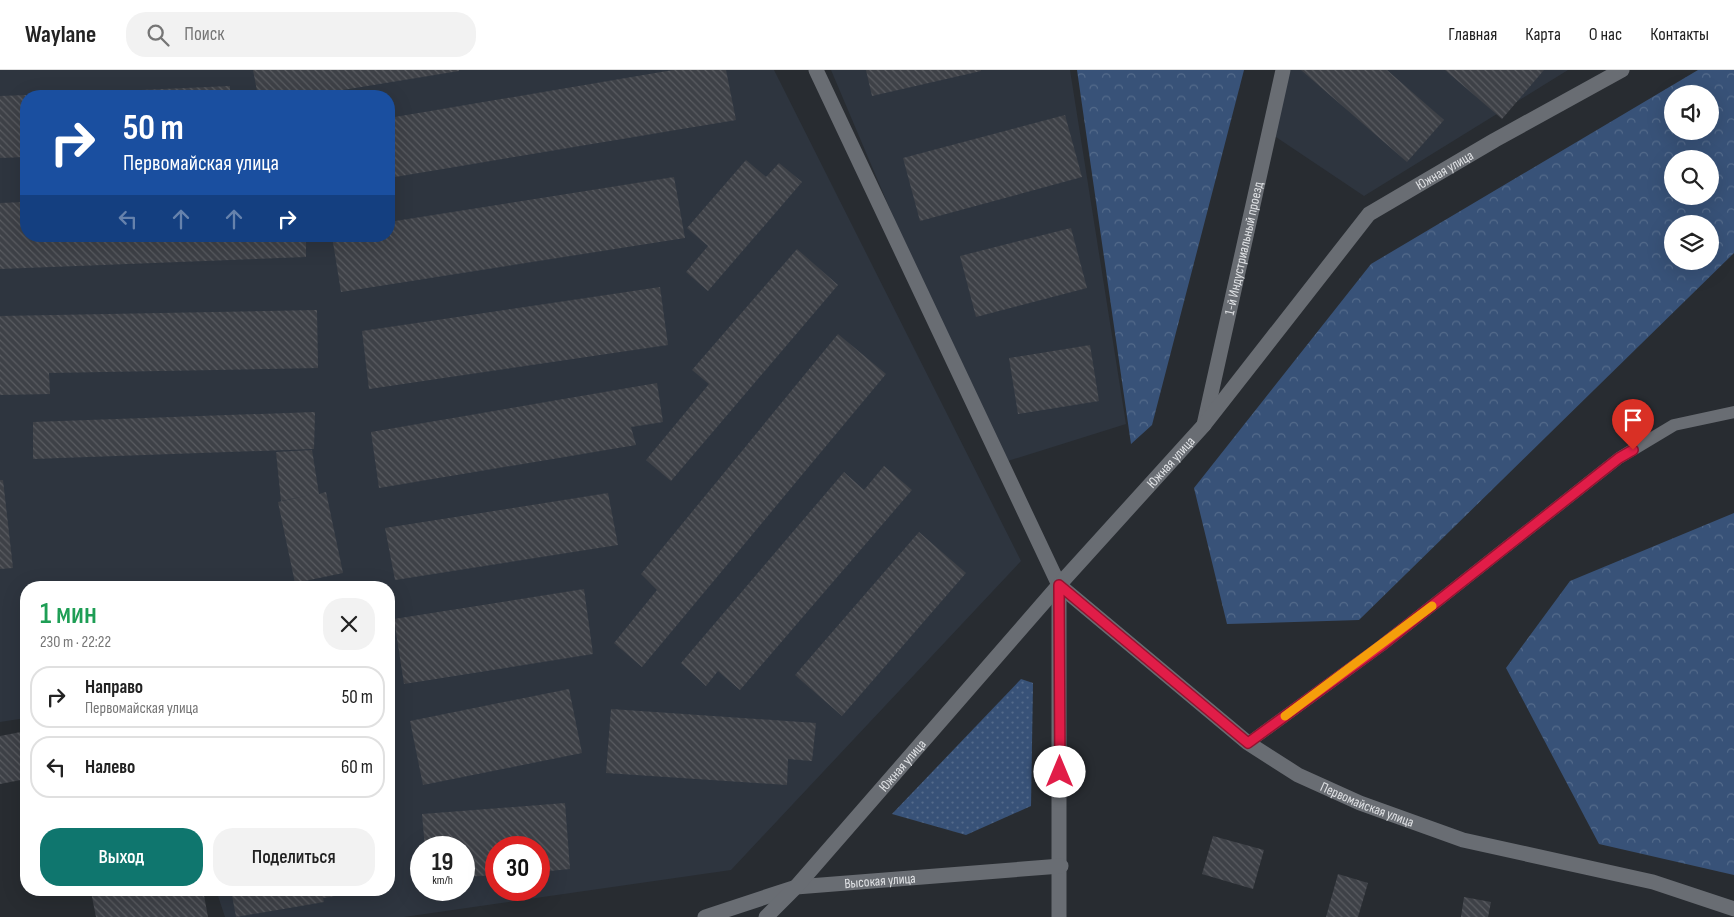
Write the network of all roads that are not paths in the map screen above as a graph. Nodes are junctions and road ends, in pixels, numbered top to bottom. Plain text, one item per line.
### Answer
1 (816, 70) edge
2 (1283, 70) edge
3 (1622, 70) edge
4 (1734, 412) edge
5 (1204, 426) junction
6 (1059, 585) junction
7 (1248, 743) junction
8 (1061, 866) junction
9 (796, 887) junction
10 (1734, 909) edge
11 (705, 917) edge
12 (766, 917) edge
13 (1060, 917) edge

1 - 6 street
2 - 5 street, 1-й Индустриальный проезд
3 - 5 street, Южная улица
4 - 7 lane
5 - 6 street, Южная улица
6 - 7 street, Первомайская улица
6 - 8 street
6 - 9 street, Южная улица
7 - 10 street, Первомайская улица
8 - 9 street, Высокая улица
8 - 13 street
9 - 11 street, Высокая улица
9 - 12 street, Южная улица

